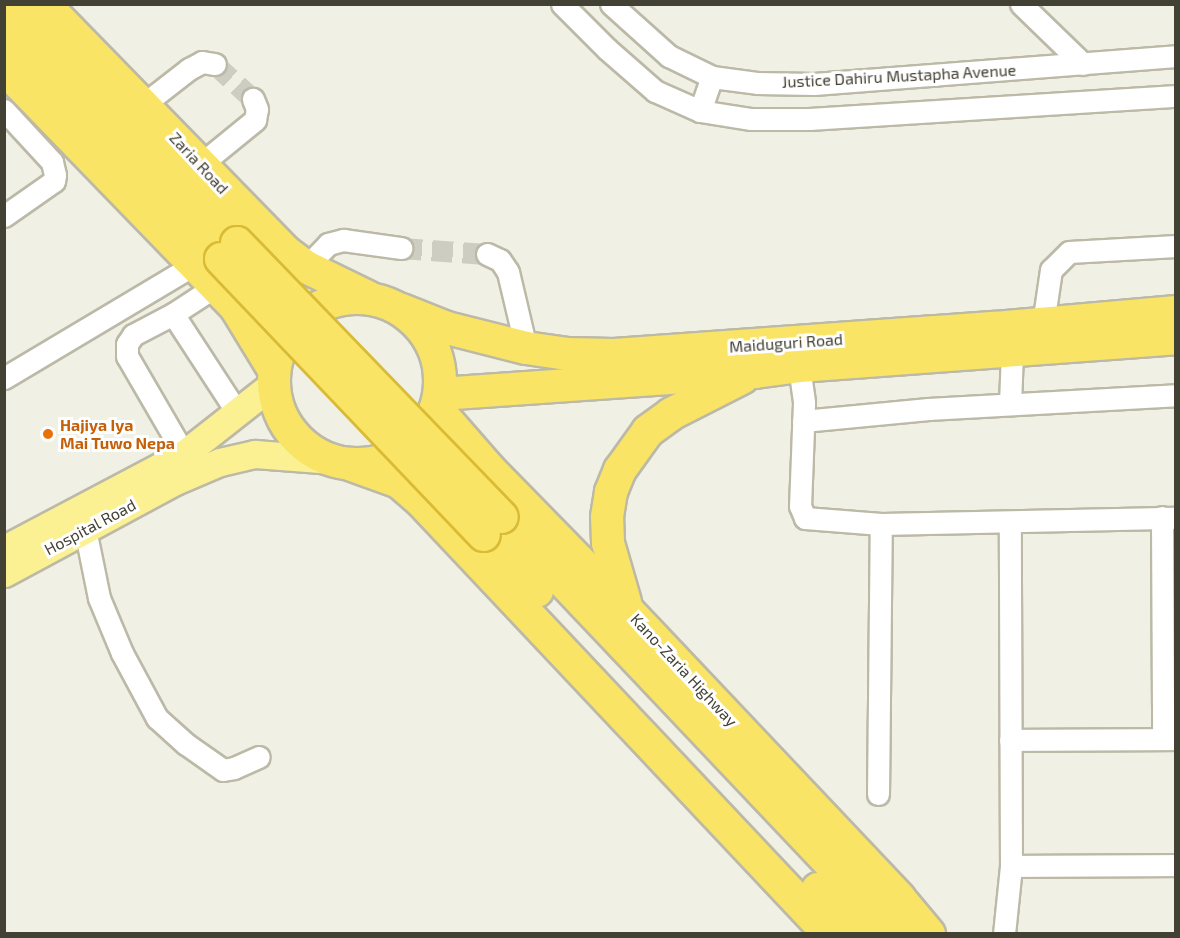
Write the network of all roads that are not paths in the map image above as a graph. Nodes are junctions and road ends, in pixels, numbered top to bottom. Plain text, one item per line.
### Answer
1 (6, 4) edge
2 (44, 4) edge
3 (562, 4) edge
4 (611, 4) edge
5 (1021, 4) edge
6 (4, 35) edge
7 (1176, 56) edge
8 (215, 64) dead end
9 (1083, 64) junction
10 (712, 77) junction
11 (9, 80) edge
12 (1176, 96) edge
13 (253, 99) dead end
14 (144, 104) junction
15 (4, 110) edge
16 (700, 111) junction
17 (201, 164) junction
18 (4, 216) edge
19 (1176, 246) edge
20 (401, 248) tunnel mouth
21 (487, 254) tunnel mouth
22 (217, 263) junction
23 (306, 267) junction
24 (371, 298) junction
25 (402, 310) junction
26 (1176, 312) edge
27 (173, 314) junction
28 (1042, 324) junction
29 (1176, 338) edge
30 (526, 348) junction
31 (1012, 352) junction
32 (799, 366) junction
33 (755, 372) junction
34 (273, 377) junction
35 (4, 378) edge
36 (1176, 395) edge
37 (438, 401) junction
38 (1010, 404) junction
39 (237, 412) junction
40 (803, 421) junction
41 (341, 462) junction
42 (177, 466) junction
43 (1169, 518) edge
44 (1010, 523) junction
45 (880, 524) junction
46 (493, 526) junction
47 (86, 529) junction
48 (4, 549) edge
49 (4, 573) edge
50 (628, 611) junction
51 (1169, 739) edge
52 (1010, 740) junction
53 (259, 756) dead end
54 (878, 794) dead end
55 (1176, 865) edge
56 (1011, 866) junction
57 (829, 933) edge
58 (860, 933) edge
59 (897, 933) edge
60 (929, 933) edge
61 (1004, 933) edge

1 - 22 highway
2 - 14 highway, Zaria Road
3 - 16 street
4 - 10 street, Justice Dahiru Mustapha Avenue
5 - 9 street
6 - 22 highway
7 - 9 street, Justice Dahiru Mustapha Avenue
8 - 14 street
9 - 10 street, Justice Dahiru Mustapha Avenue
10 - 16 street
11 - 22 highway
12 - 16 street
13 - 17 street
14 - 17 highway, Zaria Road
15 - 18 street
17 - 23 highway, Zaria Road
19 - 28 street
20 - 23 street
21 - 30 street
22 - 27 street
22 - 34 highway
22 - 35 street
22 - 46 highway, bridge
23 - 24 highway, Zaria Road
24 - 25 highway
24 - 34 highway
25 - 30 highway, Maiduguri Road
25 - 37 highway
26 - 28 highway, Maiduguri Road
27 - 39 street
27 - 42 street
28 - 30 highway, Maiduguri Road
29 - 31 highway, Maiduguri Road
31 - 32 highway, Maiduguri Road
31 - 38 street
32 - 33 highway, Maiduguri Road
32 - 40 street
33 - 37 highway, Maiduguri Road
33 - 50 highway
34 - 39 main road
34 - 41 highway
36 - 38 street
37 - 41 highway
37 - 50 highway, Kano-Zaria Highway
38 - 40 street
39 - 42 main road
40 - 45 street
41 - 42 main road
41 - 57 highway
42 - 47 main road, Hospital Road
42 - 48 main road, Hospital Road
43 - 44 street
43 - 51 street
44 - 45 street
44 - 52 street
45 - 54 street
46 - 58 highway
46 - 59 highway
47 - 49 main road, Hospital Road
47 - 53 street
50 - 60 highway, Kano-Zaria Highway
51 - 52 street
52 - 56 street
55 - 56 street
56 - 61 street

